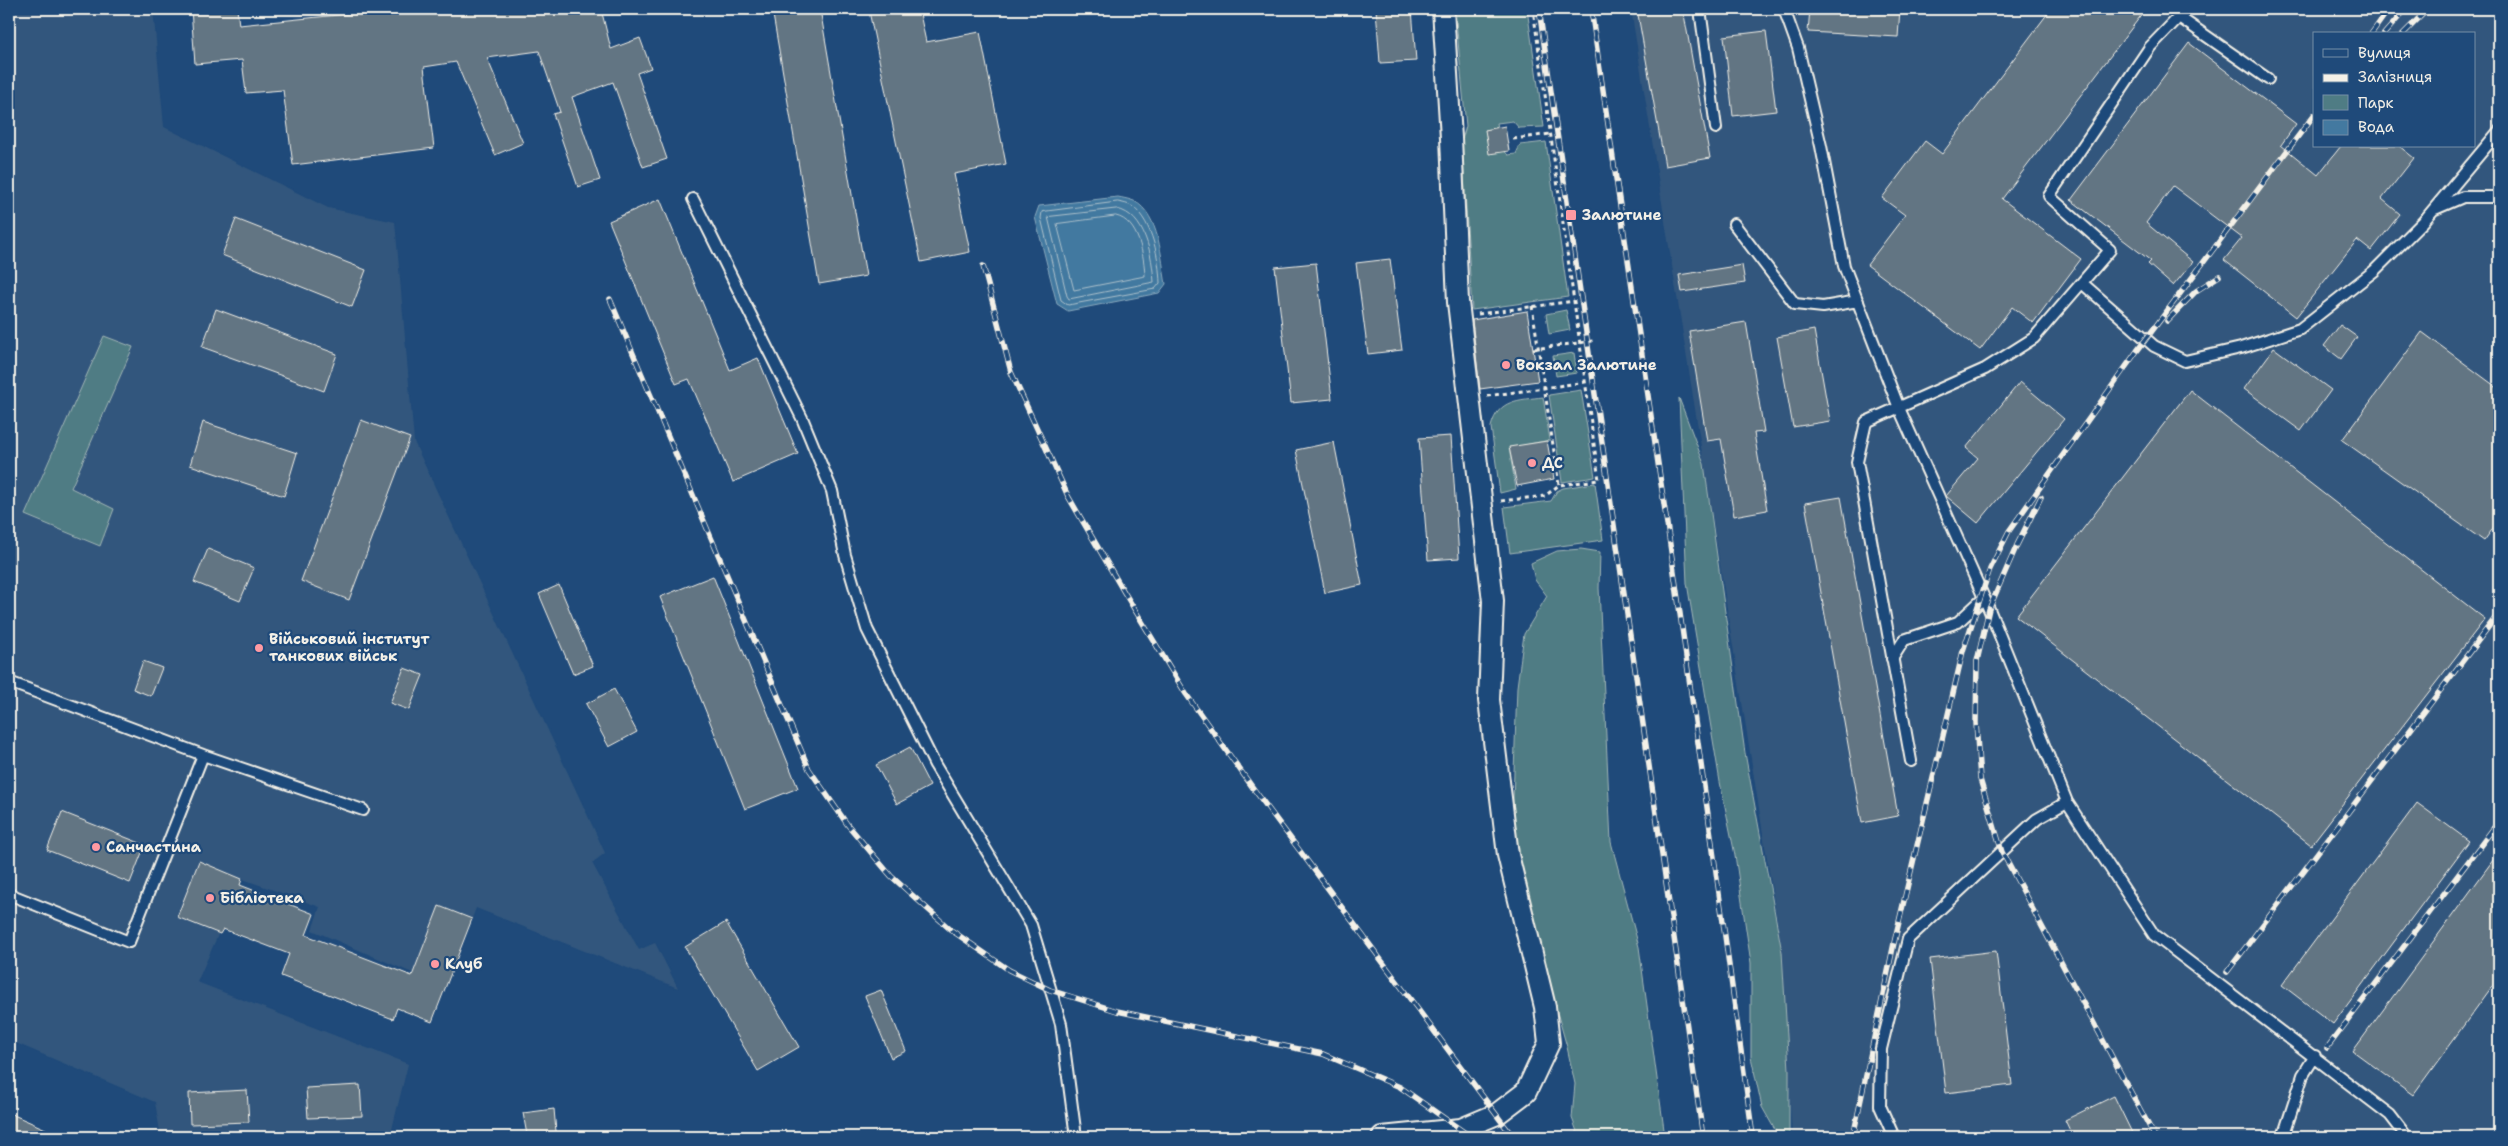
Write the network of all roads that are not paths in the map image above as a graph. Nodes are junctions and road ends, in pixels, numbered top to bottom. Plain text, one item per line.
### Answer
1 (1443, 9) edge
2 (1700, 9) edge
3 (1784, 9) edge
4 (2181, 13) edge
5 (2268, 79) dead end
6 (1716, 128) dead end
7 (2499, 131) edge
8 (2499, 197) edge
9 (693, 199) dead end
10 (2434, 209) junction
11 (1734, 224) dead end
12 (2082, 283) junction
13 (1858, 301) junction
14 (1899, 408) junction
15 (1984, 598) junction
16 (1892, 659) junction
17 (9, 682) edge
18 (203, 755) junction
19 (1911, 761) dead end
20 (2067, 802) junction
21 (363, 810) dead end
22 (9, 894) edge
23 (2315, 1056) junction
24 (1412, 1136) edge
25 (1076, 1137) edge
26 (1382, 1137) edge
27 (1894, 1137) edge
28 (2283, 1137) edge
29 (2407, 1137) edge

1 - 24 street
2 - 6 lane
3 - 13 lane
4 - 5 lane
4 - 12 lane
7 - 10 lane
8 - 10 lane
9 - 25 lane
10 - 12 lane
11 - 13 lane
12 - 14 lane
13 - 14 lane
14 - 15 lane
14 - 16 lane
15 - 16 lane
15 - 20 lane
16 - 19 lane
17 - 18 lane
18 - 21 lane
18 - 22 lane
20 - 23 lane
20 - 27 lane
23 - 28 lane
23 - 29 lane
24 - 26 street

